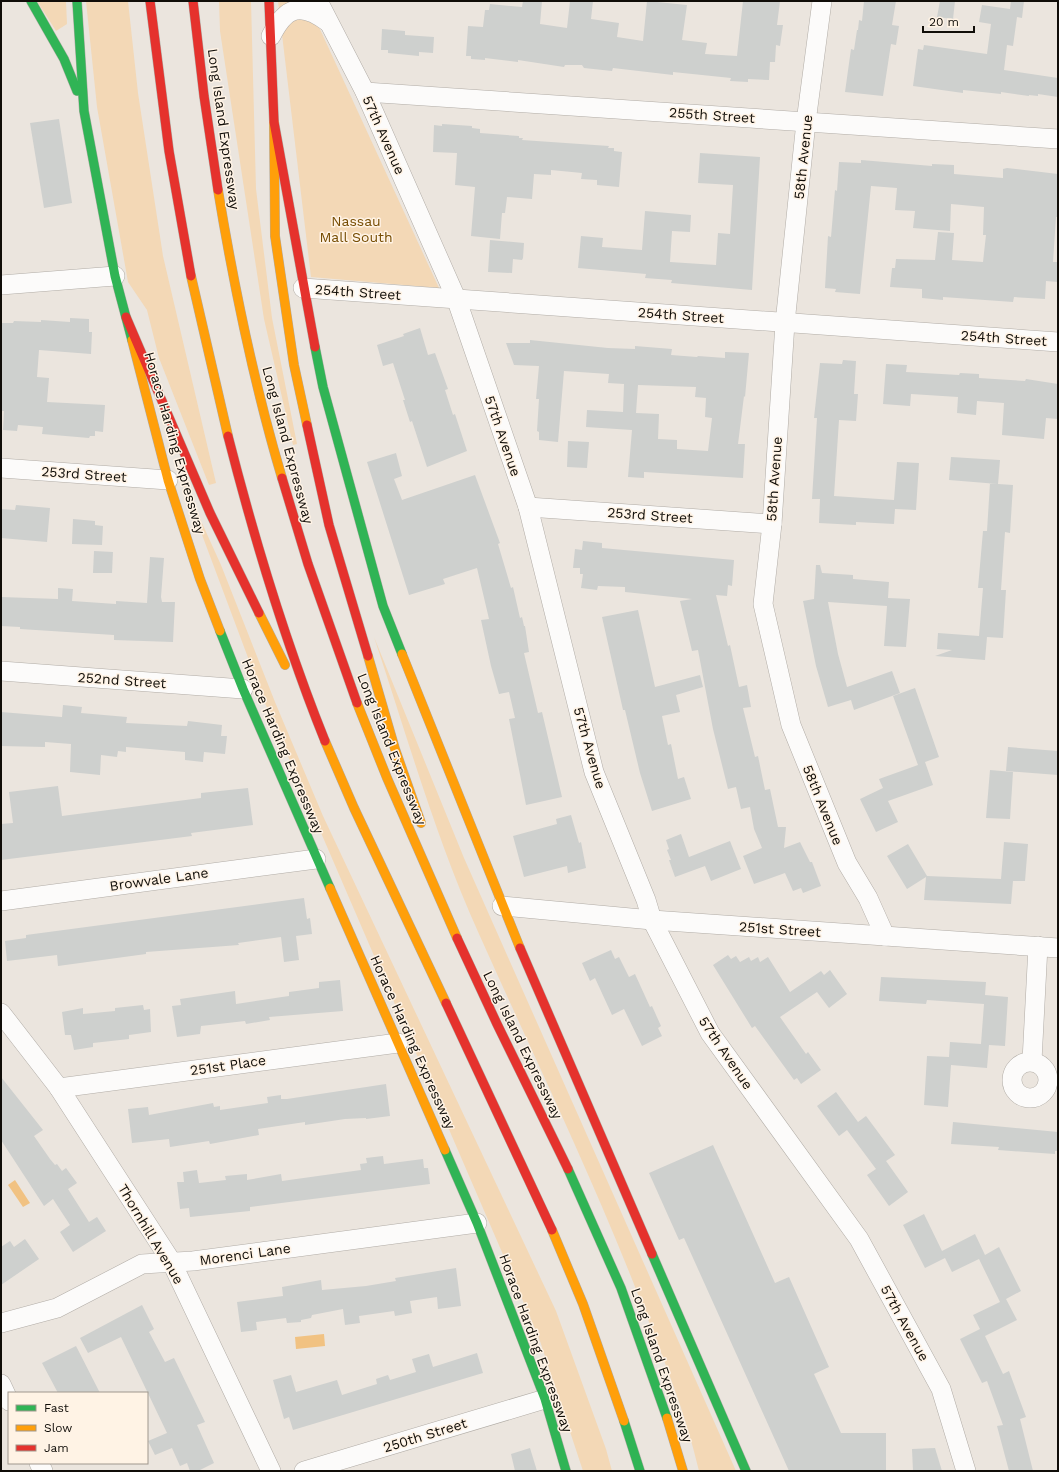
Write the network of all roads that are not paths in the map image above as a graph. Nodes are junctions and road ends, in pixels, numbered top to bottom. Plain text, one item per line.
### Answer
1 (31, 1) edge
2 (77, 1) edge
3 (150, 1) edge
4 (193, 1) edge
5 (269, 1) edge
6 (318, 1) edge
7 (822, 1) edge
8 (328, 22) junction
9 (270, 36) junction
10 (365, 92) junction
11 (84, 111) junction
12 (274, 122) junction
13 (806, 122) junction
14 (1058, 139) edge
15 (115, 276) junction
16 (1, 285) edge
17 (304, 288) junction
18 (456, 298) junction
19 (126, 317) junction
20 (785, 323) junction
21 (1058, 342) edge
22 (1, 468) edge
23 (168, 480) junction
24 (528, 507) junction
25 (772, 524) junction
26 (1, 671) edge
27 (243, 689) junction
28 (333, 761) junction
29 (424, 830) dead end
30 (316, 859) junction
31 (440, 874) dead end
32 (1, 901) edge
33 (502, 906) junction
34 (652, 920) junction
35 (885, 936) junction
36 (1038, 946) junction
37 (1058, 948) edge
38 (481, 992) junction
39 (1, 1013) edge
40 (398, 1043) junction
41 (1032, 1061) dead end
42 (59, 1088) junction
43 (477, 1223) junction
44 (171, 1261) junction
45 (1, 1323) edge
46 (1, 1384) edge
47 (8, 1399) edge
48 (545, 1399) junction
49 (271, 1471) edge
50 (304, 1471) edge
51 (566, 1471) edge
52 (640, 1471) edge
53 (684, 1471) edge
54 (746, 1471) edge
55 (966, 1471) edge

1 - 11 main road
2 - 11 main road, Horace Harding Expressway
3 - 28 main road
4 - 38 main road, Long Island Expressway
5 - 9 main road
6 - 8 street, 57th Avenue
7 - 13 street, 58th Avenue
8 - 9 street
8 - 10 street, 57th Avenue
9 - 12 main road
10 - 13 street, 255th Street
10 - 18 street, 57th Avenue
11 - 15 main road, Horace Harding Expressway
12 - 17 main road
12 - 29 main road
13 - 14 street, 255th Street
13 - 20 street, 58th Avenue
15 - 16 street
15 - 19 main road, Horace Harding Expressway
17 - 18 street, 254th Street
17 - 33 main road
18 - 20 street, 254th Street
18 - 24 street, 57th Avenue
19 - 23 main road, Horace Harding Expressway
19 - 28 main road
20 - 21 street, 254th Street
20 - 25 street, 58th Avenue
22 - 23 street, 253rd Street
23 - 27 main road, Horace Harding Expressway
24 - 25 street, 253rd Street
24 - 34 street, 57th Avenue
25 - 35 street, 58th Avenue
26 - 27 street, 252nd Street
27 - 30 main road, Horace Harding Expressway
28 - 52 main road
30 - 32 street, Browvale Lane
30 - 40 main road, Horace Harding Expressway
31 - 38 main road
33 - 34 street, 251st Street
33 - 54 main road
34 - 35 street, 251st Street
34 - 55 street, 57th Avenue
35 - 36 street, 251st Street
36 - 37 street, 251st Street
36 - 41 street
38 - 53 main road, Long Island Expressway
39 - 42 street, Thornhill Avenue
40 - 42 street, 251st Place
40 - 43 main road, Horace Harding Expressway
42 - 44 street, Thornhill Avenue
43 - 44 street, Morenci Lane
43 - 48 main road, Horace Harding Expressway
44 - 45 street, Morenci Lane
44 - 49 street, Thornhill Avenue
46 - 47 street
48 - 50 street, 250th Street
48 - 51 main road, Horace Harding Expressway

